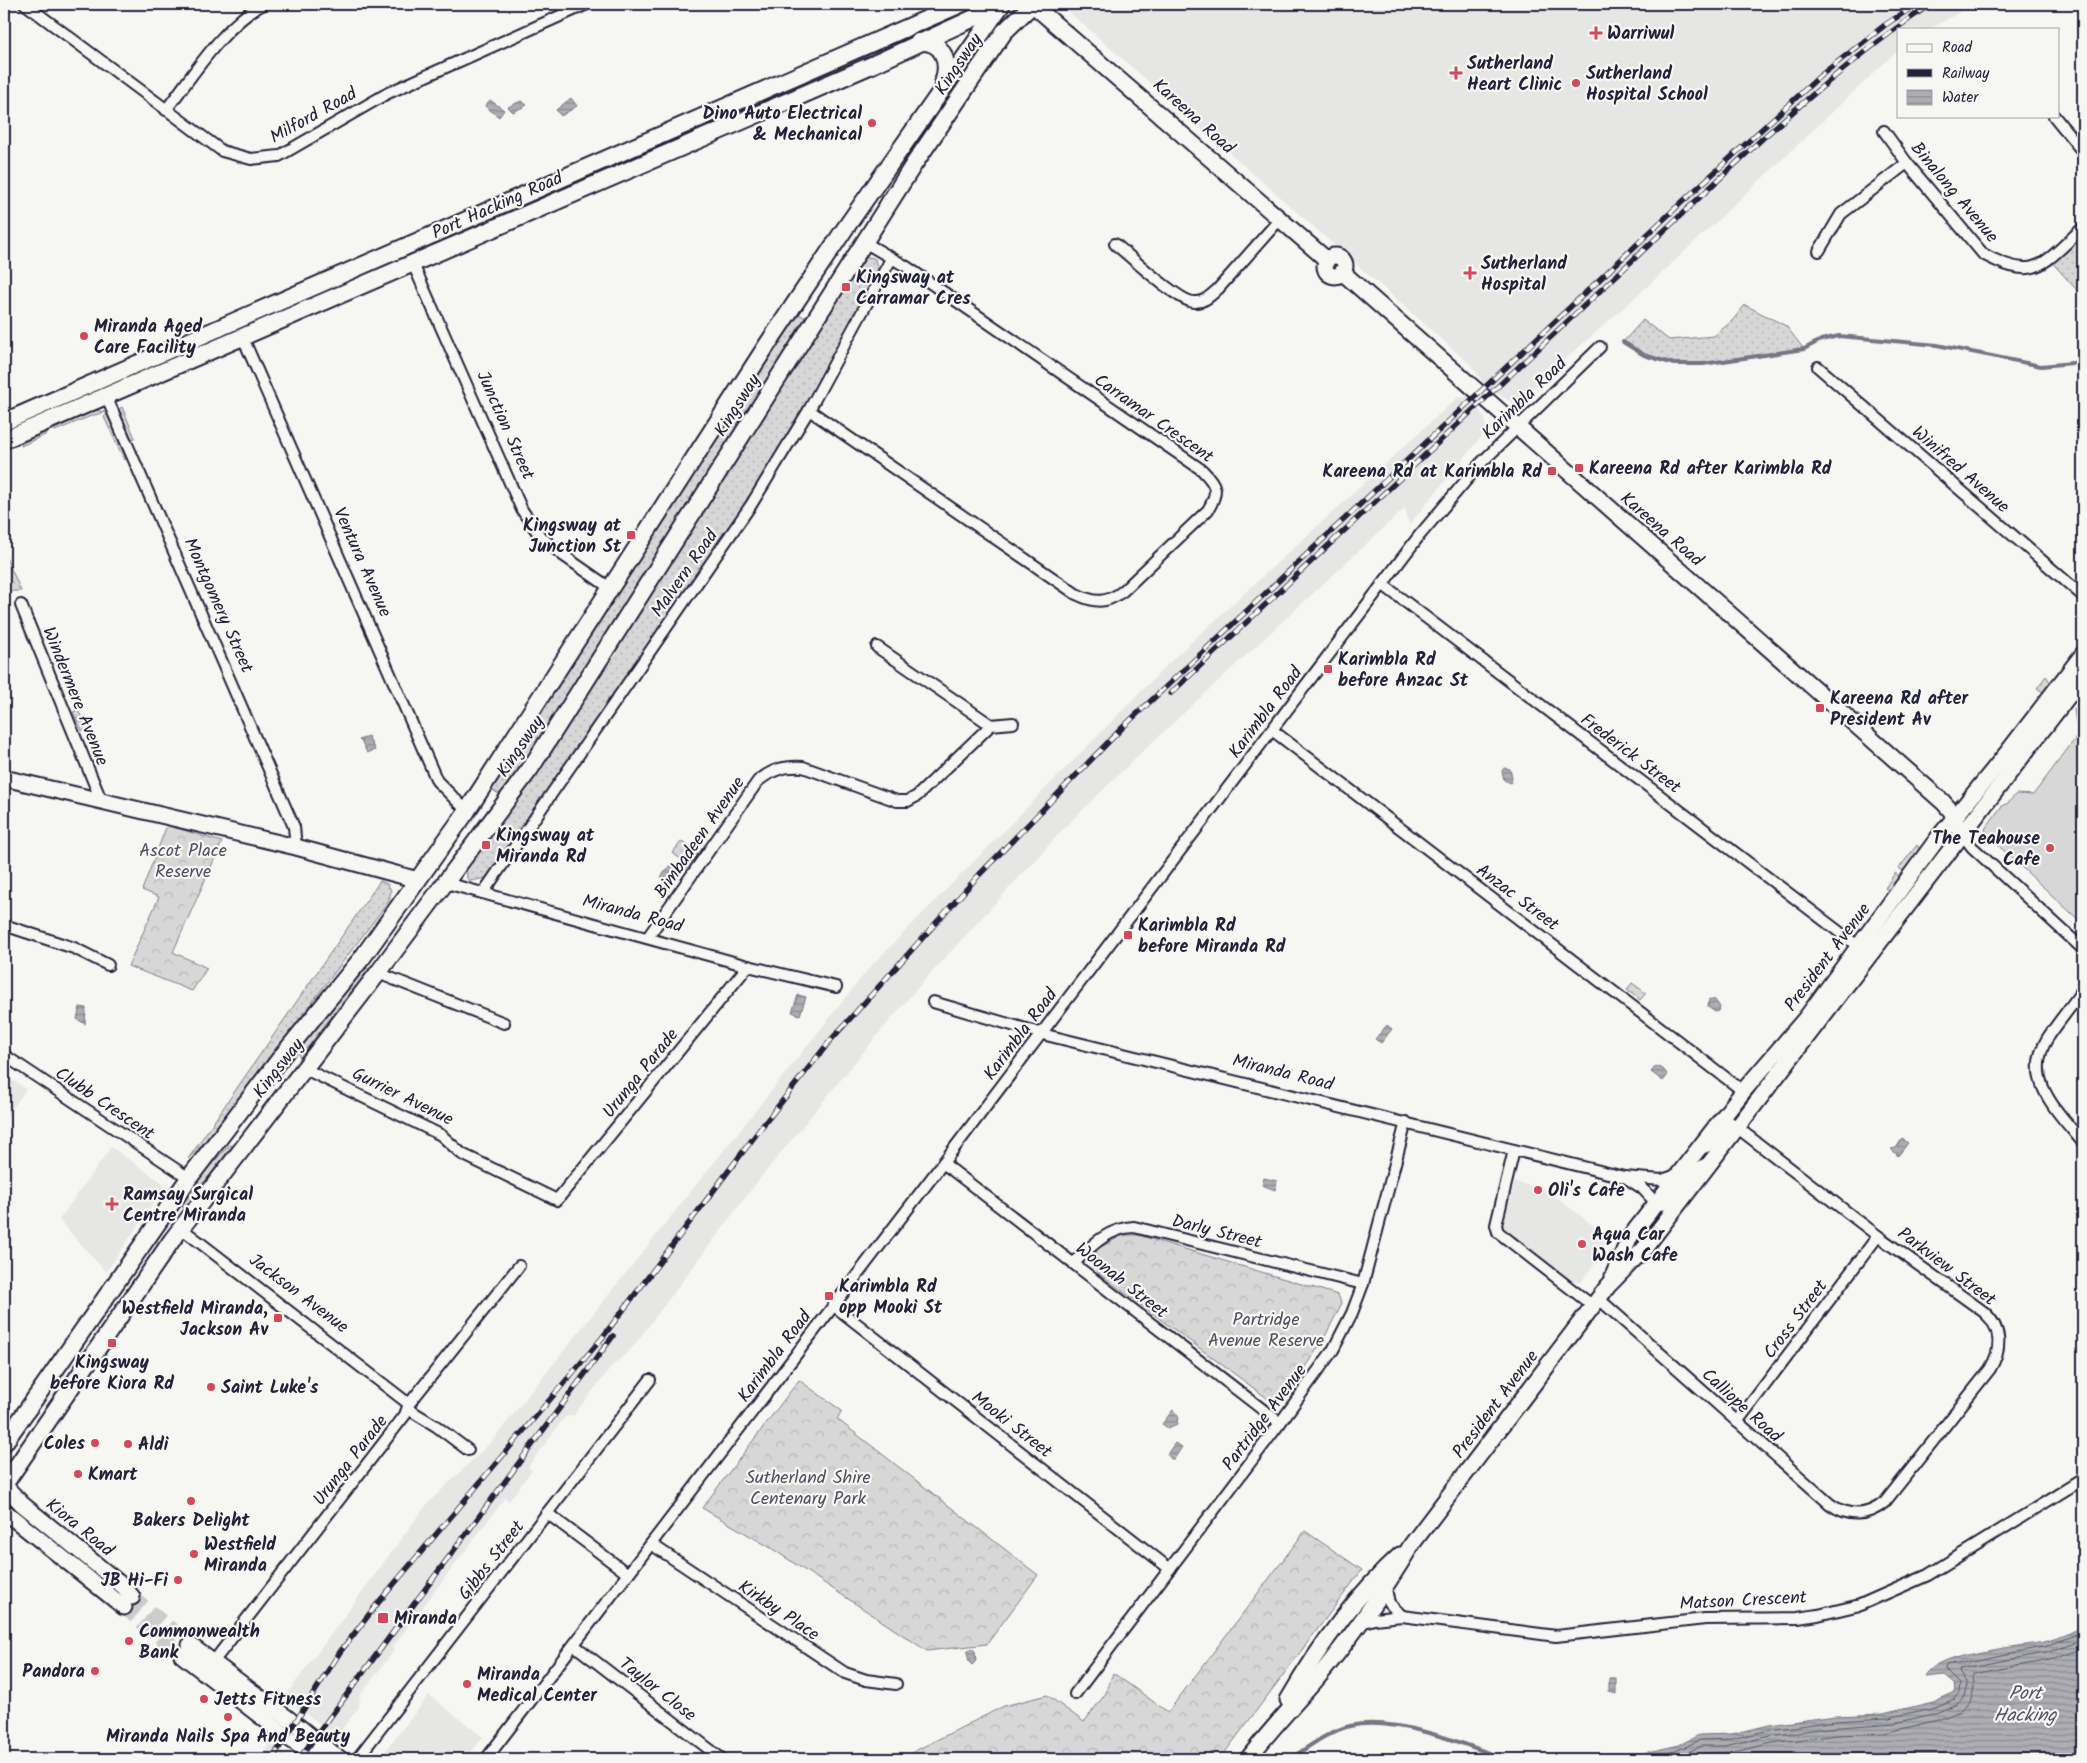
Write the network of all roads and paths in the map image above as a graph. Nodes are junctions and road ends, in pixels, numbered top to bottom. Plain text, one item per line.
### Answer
1 (25, 4) edge
2 (263, 4) edge
3 (587, 4) edge
4 (961, 4) edge
5 (1002, 4) edge
6 (1032, 4) edge
7 (918, 42) junction
8 (938, 95) junction
9 (166, 110) junction
10 (2056, 118) edge
11 (1884, 131) dead end
12 (2083, 152) edge
13 (1907, 163) junction
14 (1280, 220) junction
15 (2083, 228) edge
16 (844, 230) junction
17 (864, 242) junction
18 (1115, 244) dead end
19 (405, 247) junction
20 (1819, 251) dead end
21 (891, 259) junction
22 (413, 264) junction
23 (235, 321) junction
24 (243, 338) junction
25 (1600, 347) dead end
26 (1818, 367) dead end
27 (99, 380) junction
28 (106, 396) junction
29 (808, 410) junction
30 (4, 422) edge
31 (1516, 427) junction
32 (4, 440) edge
33 (1382, 584) junction
34 (610, 588) junction
35 (2083, 596) edge
36 (21, 605) dead end
37 (877, 647) dead end
38 (2083, 654) edge
39 (2083, 677) edge
40 (1013, 723) dead end
41 (991, 726) junction
42 (1272, 730) junction
43 (4, 778) edge
44 (101, 800) junction
45 (466, 811) junction
46 (1954, 818) junction
47 (1962, 834) junction
48 (296, 847) junction
49 (418, 880) junction
50 (446, 883) junction
51 (483, 893) junction
52 (4, 926) edge
53 (648, 937) junction
54 (1859, 947) junction
55 (2083, 949) edge
56 (108, 965) dead end
57 (748, 966) junction
58 (378, 973) junction
59 (836, 987) dead end
60 (2083, 989) edge
61 (933, 1002) dead end
62 (504, 1023) dead end
63 (1041, 1034) junction
64 (4, 1055) edge
65 (282, 1056) junction
66 (303, 1068) junction
67 (1743, 1091) junction
68 (1406, 1122) junction
69 (1736, 1127) junction
70 (2083, 1143) edge
71 (1698, 1149) junction
72 (1514, 1150) junction
73 (1710, 1162) junction
74 (944, 1163) junction
75 (1679, 1174) junction
76 (1624, 1177) junction
77 (189, 1178) junction
78 (557, 1200) joint
79 (1656, 1203) junction
80 (164, 1214) junction
81 (181, 1228) junction
82 (1878, 1236) junction
83 (1074, 1264) junction
84 (519, 1266) dead end
85 (1363, 1284) junction
86 (1608, 1286) junction
87 (1596, 1302) junction
88 (833, 1305) junction
89 (650, 1380) dead end
90 (409, 1406) junction
91 (1737, 1422) junction
92 (1280, 1423) junction
93 (4, 1443) edge
94 (468, 1450) dead end
95 (2083, 1479) edge
96 (4, 1485) edge
97 (1873, 1510) joint
98 (4, 1511) edge
99 (547, 1513) junction
100 (652, 1544) junction
101 (1412, 1544) junction
102 (1170, 1569) junction
103 (628, 1574) junction
104 (1386, 1588) junction
105 (1402, 1616) junction
106 (1360, 1623) junction
107 (574, 1645) junction
108 (186, 1650) tunnel mouth
109 (209, 1668) junction
110 (896, 1684) dead end
111 (1075, 1694) dead end
112 (1273, 1726) junction
113 (302, 1739) edge
114 (340, 1759) edge
115 (358, 1759) edge
116 (486, 1759) edge
117 (722, 1759) edge
118 (1248, 1759) edge

1 - 9 street, Milford Road
2 - 9 street
3 - 9 street, Milford Road
4 - 19 main road, Port Hacking Road
5 - 7 main road, Port Hacking Road
5 - 8 main road, Kingsway
6 - 14 main road, Kareena Road
6 - 17 main road, Kingsway
7 - 8 main road
7 - 22 main road, Port Hacking Road
8 - 16 main road, Kingsway
10 - 12 street
11 - 13 street, Binalong Avenue
13 - 15 street, Binalong Avenue
13 - 20 street
14 - 18 street
14 - 31 main road, Kareena Road
16 - 17 main road
16 - 34 main road, Kingsway
17 - 21 street, Carramar Crescent
17 - 50 main road, Kingsway
19 - 22 main road, Junction Street
19 - 23 main road, Port Hacking Road
21 - 29 street, Malvern Road
21 - 29 street, Carramar Crescent
22 - 24 main road, Port Hacking Road
22 - 34 street, Junction Street
23 - 24 main road, Ventura Avenue
23 - 27 main road, Port Hacking Road
24 - 28 main road, Port Hacking Road
24 - 45 street, Ventura Avenue
25 - 31 street, Karimbla Road
26 - 35 street, Winifred Avenue
27 - 28 main road, Montgomery Street
27 - 30 main road, Port Hacking Road
28 - 32 main road, Port Hacking Road
28 - 48 street, Montgomery Street
29 - 51 street, Malvern Road
31 - 33 street, Karimbla Road
31 - 46 main road, Kareena Road
33 - 42 street, Karimbla Road
33 - 54 street, Frederick Street
34 - 45 main road, Kingsway
36 - 44 street, Windermere Avenue
37 - 41 street
38 - 46 main road, President Avenue
39 - 47 main road, President Avenue
40 - 41 street
41 - 53 street, Bimbadeen Avenue
42 - 63 street, Karimbla Road
42 - 67 street, Anzac Street
43 - 44 main road
44 - 48 main road
45 - 49 main road, Kingsway
46 - 47 main road
46 - 54 main road, President Avenue
47 - 55 street
47 - 69 main road, President Avenue
48 - 49 main road
49 - 50 main road, Miranda Road
49 - 65 main road, Kingsway
50 - 51 street, Miranda Road
50 - 58 main road, Kingsway
51 - 53 street, Miranda Road
52 - 56 street
53 - 57 street, Miranda Road
54 - 67 main road, President Avenue
57 - 59 street, Miranda Road
57 - 78 street, Urunga Parade
58 - 62 street
58 - 66 main road, Kingsway
60 - 70 street
61 - 63 street, Miranda Road
63 - 68 street, Miranda Road
63 - 74 street, Karimbla Road
64 - 77 street, Clubb Crescent
65 - 66 main road, Gurrier Avenue
65 - 77 main road, Kingsway
66 - 78 street, Gurrier Avenue
66 - 81 main road, Kingsway
67 - 71 main road, President Avenue
68 - 72 street, Miranda Road
68 - 85 street, Partridge Avenue
69 - 71 street
69 - 73 main road, President Avenue
69 - 82 street, Parkview Street
71 - 75 main road, President Avenue
72 - 76 street, Miranda Road
72 - 87 street, Calliope Road
73 - 79 street
73 - 86 main road, President Avenue
74 - 83 street, Woonah Street
74 - 88 street, Karimbla Road
75 - 76 street, Miranda Road
75 - 79 main road, President Avenue
76 - 79 street, Miranda Road
77 - 80 main road, Kingsway
79 - 86 main road, President Avenue
80 - 81 main road, Jackson Avenue
80 - 93 main road, Kingsway
81 - 90 street, Jackson Avenue
81 - 96 main road, Kingsway
82 - 91 street, Cross Street
82 - 97 street, Parkview Street
83 - 85 street, Darly Street
83 - 92 street, Woonah Street
84 - 90 street, Urunga Parade
85 - 92 street, Partridge Avenue
86 - 87 main road, President Avenue
87 - 91 street, Calliope Road
87 - 101 main road, President Avenue
88 - 100 street, Karimbla Road
88 - 102 street, Mooki Street
89 - 99 street, Gibbs Street
90 - 94 street, Jackson Avenue
90 - 109 street, Urunga Parade
91 - 97 street, Calliope Road
92 - 102 street, Partridge Avenue
95 - 105 street, Matson Crescent
96 - 98 main road, Kiora Road
99 - 103 street
99 - 115 street, Gibbs Street
100 - 103 street, Karimbla Road
100 - 110 street, Kirkby Place
101 - 104 main road, President Avenue
101 - 112 main road, President Avenue
102 - 111 street, Partridge Avenue
103 - 107 street, Karimbla Road
104 - 105 street
104 - 106 main road, President Avenue
105 - 106 street, Matson Crescent
106 - 112 main road, President Avenue
107 - 116 street, Karimbla Road
107 - 117 street, Taylor Close
108 - 109 main road
109 - 113 main road
112 - 118 main road, President Avenue
113 - 114 main road

